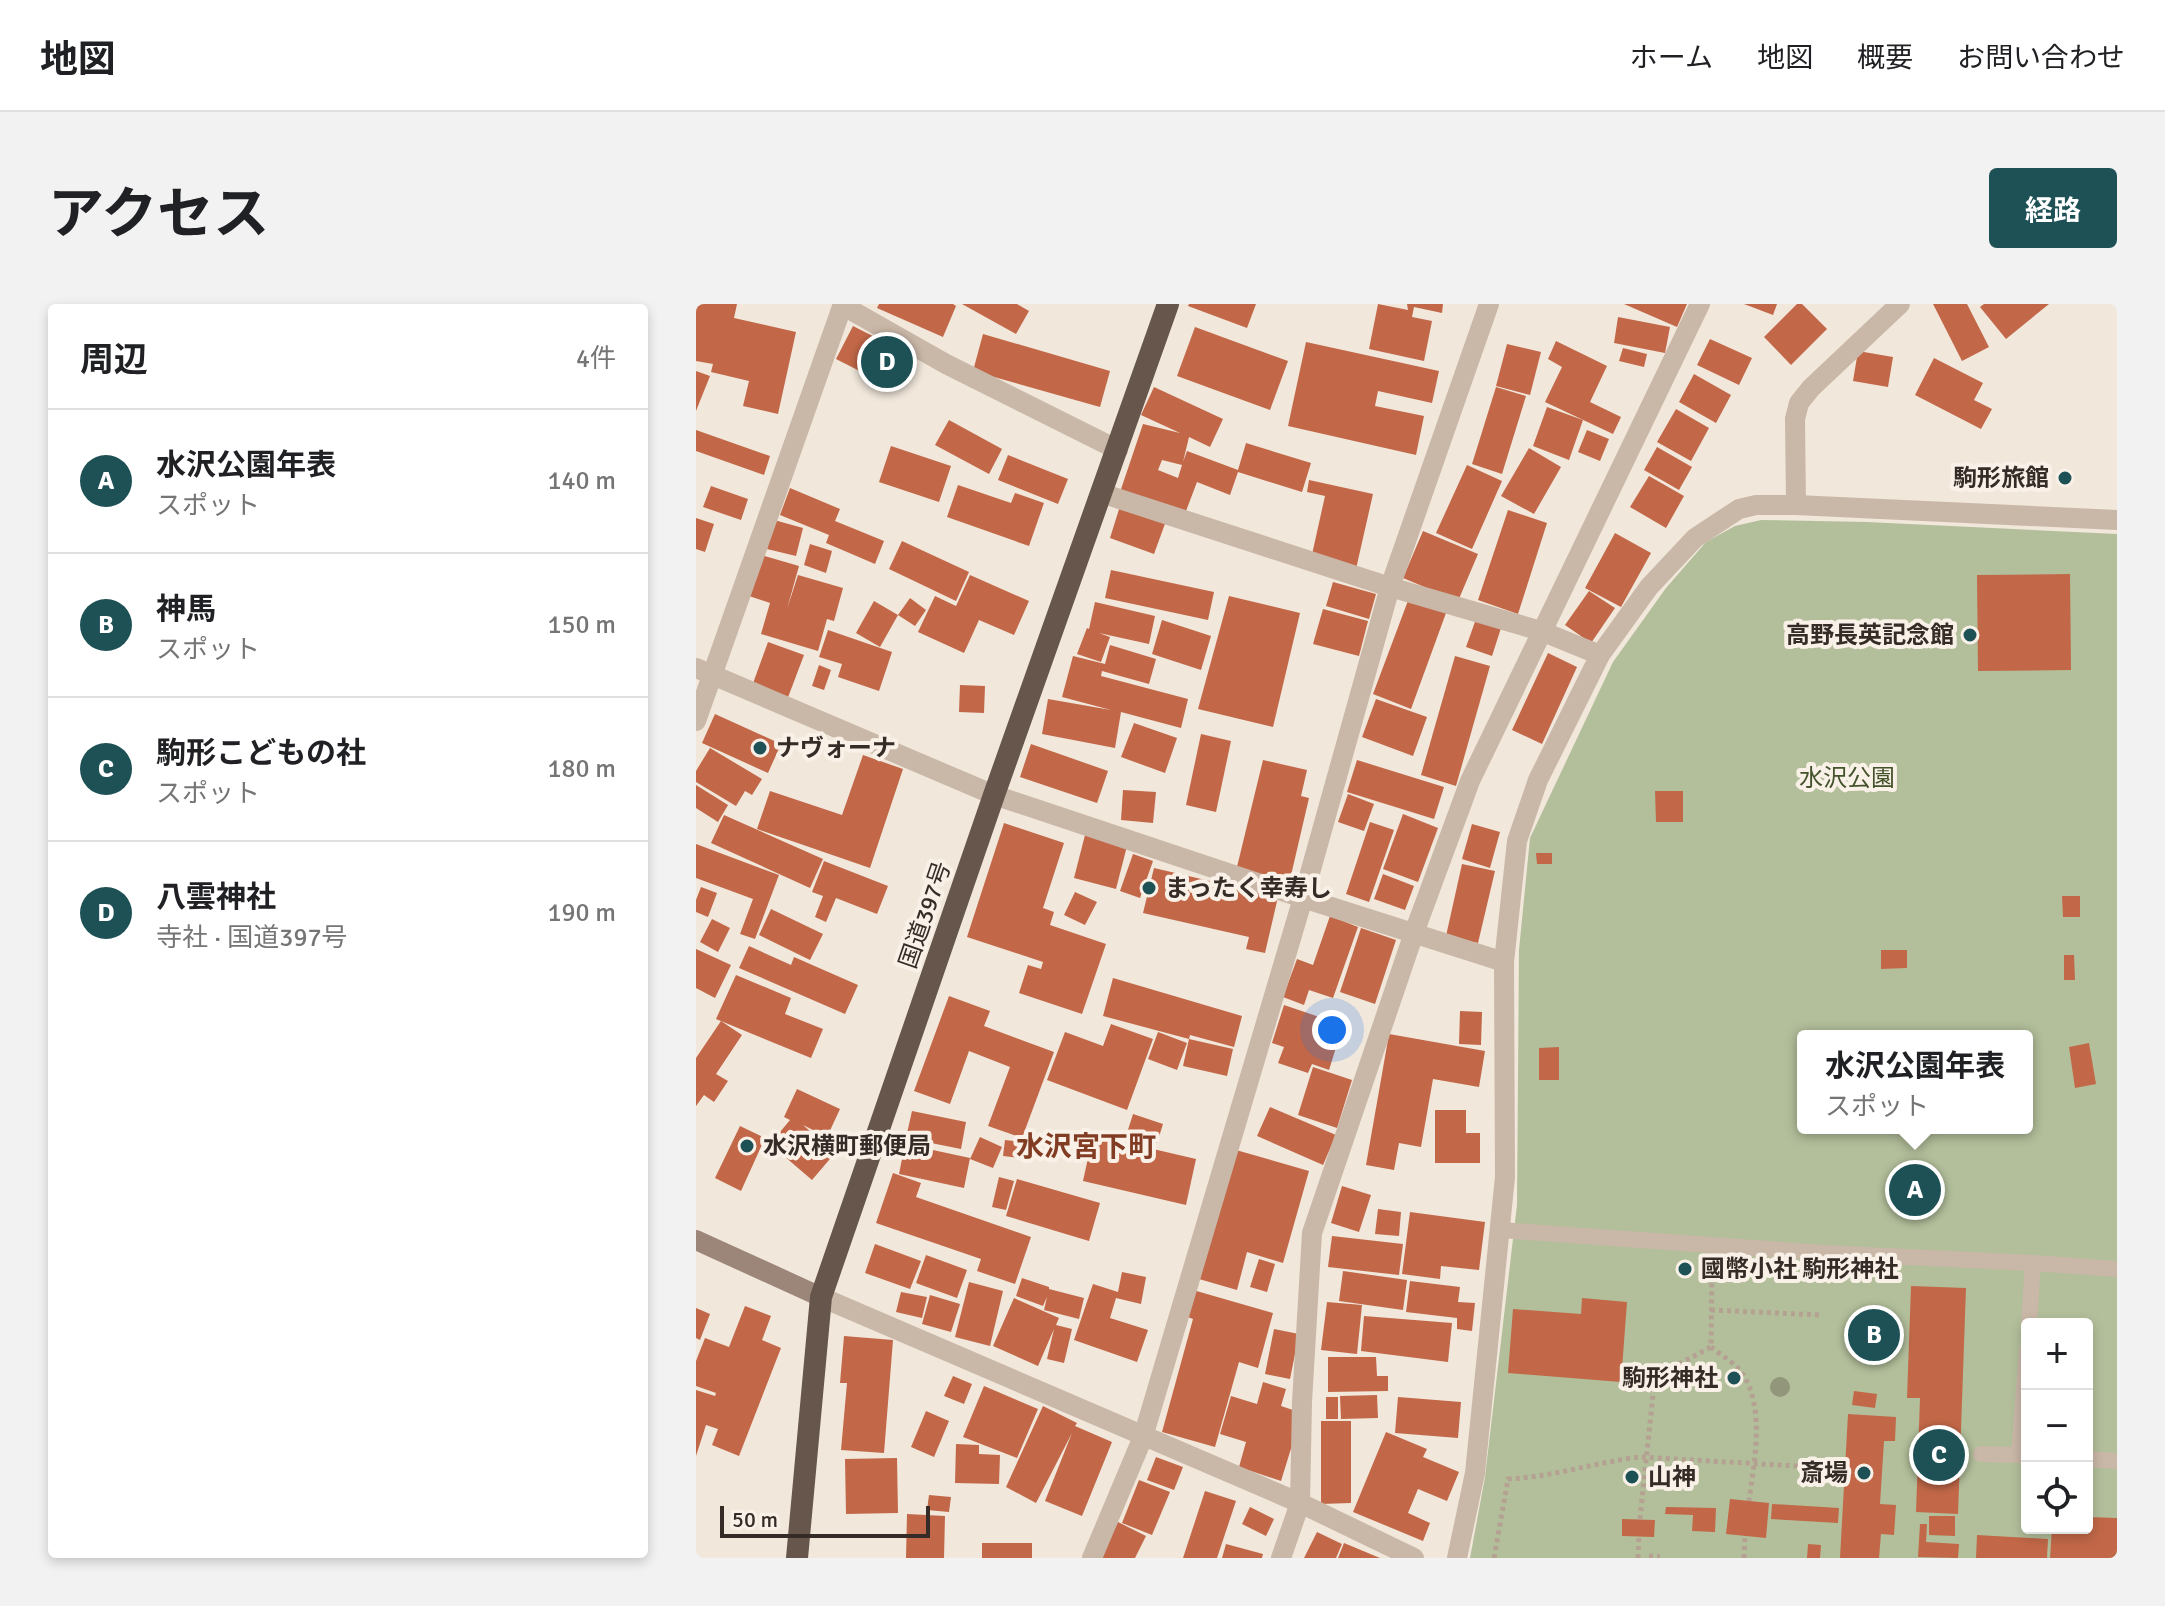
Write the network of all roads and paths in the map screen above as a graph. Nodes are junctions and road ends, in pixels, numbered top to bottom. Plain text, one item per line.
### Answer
1 (842, 304) edge
2 (1168, 304) edge
3 (1489, 304) edge
4 (1700, 304) edge
5 (1900, 304) edge
6 (1118, 450) junction
7 (1101, 493) junction
8 (1796, 505) junction
9 (2117, 520) edge
10 (1390, 587) junction
11 (1541, 631) junction
12 (1600, 655) junction
13 (704, 671) edge
14 (696, 721) edge
15 (994, 795) junction
16 (1303, 898) junction
17 (1414, 933) junction
18 (1504, 962) junction
19 (1500, 1230) junction
20 (696, 1240) edge
21 (2033, 1263) junction
22 (2117, 1269) edge
23 (1712, 1288) dead end
24 (821, 1297) junction
25 (1711, 1310) junction
26 (1821, 1315) dead end
27 (2029, 1318) edge
28 (1711, 1347) junction
29 (1143, 1437) junction
30 (1981, 1454) dead end
31 (2021, 1455) edge
32 (1646, 1458) junction
33 (2093, 1459) edge
34 (2117, 1461) edge
35 (1754, 1464) junction
36 (1815, 1467) dead end
37 (1749, 1501) dead end
38 (1300, 1503) junction
39 (1640, 1519) dead end
40 (1639, 1536) dead end
41 (1745, 1536) dead end
42 (1649, 1556) edge
43 (1660, 1557) edge
44 (797, 1558) edge
45 (1092, 1558) edge
46 (1281, 1558) edge
47 (1414, 1558) edge
48 (1457, 1558) edge
49 (1494, 1558) edge
50 (1638, 1558) edge
51 (1744, 1558) edge

1 - 6 street
1 - 13 street
2 - 6 highway, 国道397号
3 - 10 street
4 - 11 street
5 - 8 street
6 - 7 highway, 国道397号
7 - 10 street
7 - 15 highway, 国道397号
8 - 9 street
8 - 12 street
10 - 11 street
10 - 16 street
11 - 12 street
11 - 17 street
12 - 18 street
13 - 14 street
13 - 15 street
15 - 16 street
15 - 24 highway, 国道397号
16 - 17 street
16 - 29 street
17 - 18 street
17 - 38 street
18 - 19 street
19 - 21 lane
19 - 48 street
20 - 24 main road
21 - 22 lane
21 - 27 lane
23 - 25 path
24 - 29 street
24 - 44 highway, 国道397号
25 - 26 path
25 - 28 path
28 - 32 path
28 - 35 path
29 - 38 street
29 - 45 street
30 - 31 lane
32 - 35 path
32 - 39 path
32 - 49 path
33 - 34 lane
35 - 36 path
35 - 37 path
38 - 46 street
38 - 47 street
40 - 50 path
41 - 51 path
42 - 43 path

